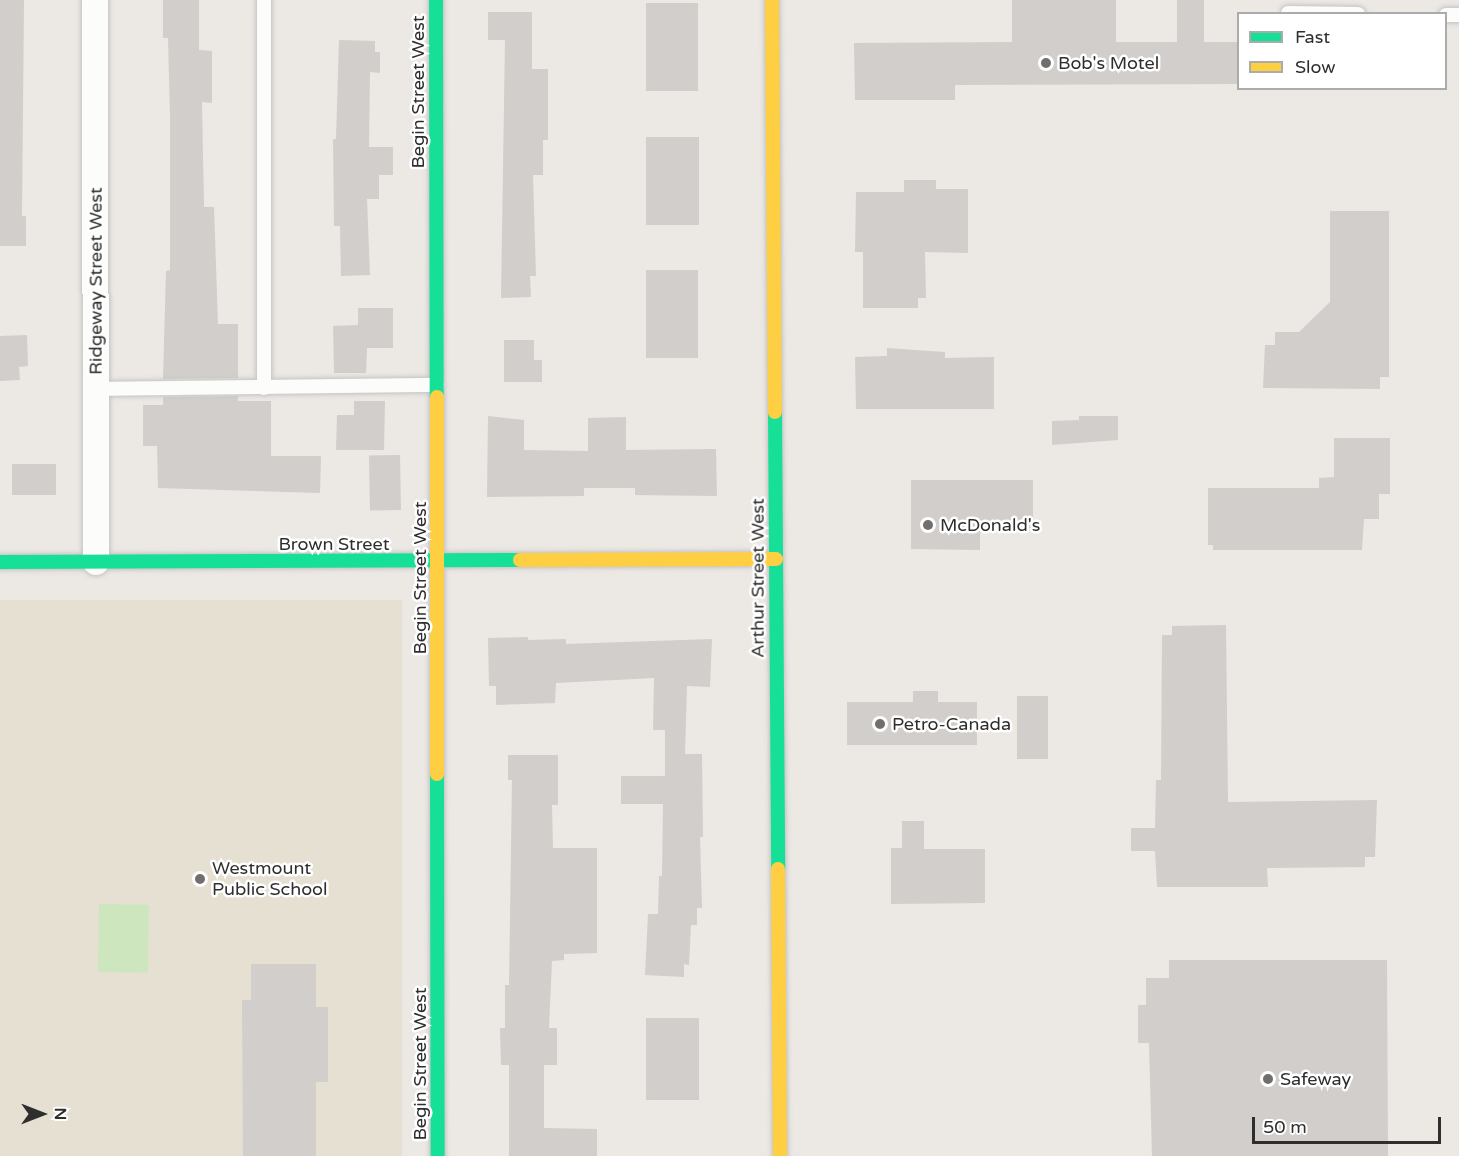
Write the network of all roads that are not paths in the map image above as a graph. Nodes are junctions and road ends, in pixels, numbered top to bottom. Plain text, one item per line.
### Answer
1 (95, 0) edge
2 (264, 0) edge
3 (436, 0) edge
4 (772, 0) edge
5 (437, 385) junction
6 (264, 388) junction
7 (96, 389) junction
8 (776, 559) junction
9 (0, 562) edge
10 (96, 562) junction
11 (438, 563) junction
12 (438, 1156) edge
13 (780, 1156) edge

1 - 7 street, Ridgeway Street West
2 - 6 lane
3 - 5 street, Begin Street West
4 - 8 street, Arthur Street West
5 - 6 lane
5 - 11 street, Begin Street West
6 - 7 lane
7 - 10 street, Ridgeway Street West
8 - 11 street, Brown Street
8 - 13 street, Arthur Street West
9 - 10 street, Brown Street
10 - 11 street, Brown Street
11 - 12 street, Begin Street West

